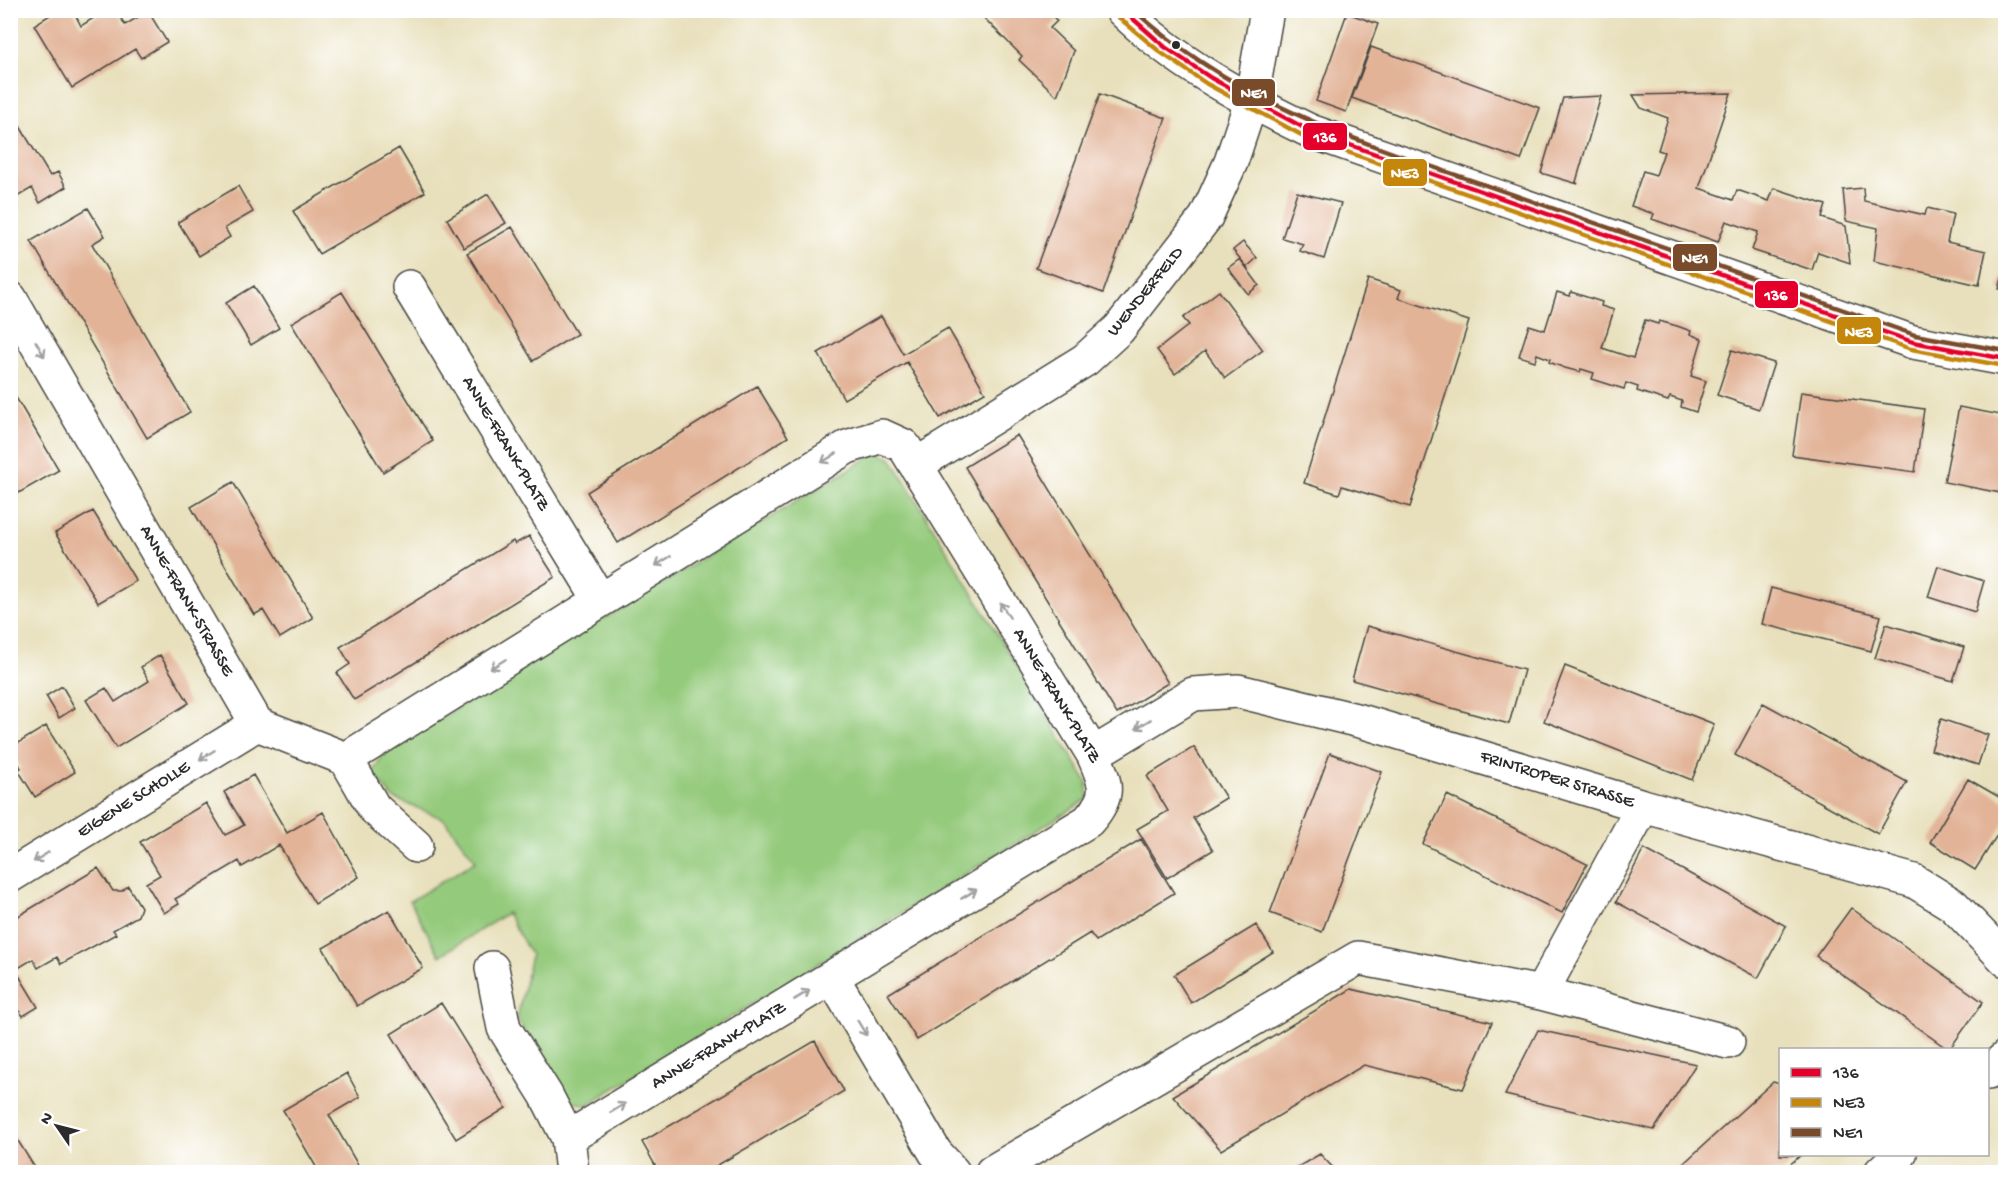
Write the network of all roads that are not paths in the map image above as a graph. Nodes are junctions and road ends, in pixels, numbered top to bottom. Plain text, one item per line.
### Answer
1 (1122, 10) edge
2 (1267, 10) edge
3 (1251, 102) junction
4 (409, 287) dead end
5 (10, 298) edge
6 (2006, 359) edge
7 (916, 465) junction
8 (600, 600) junction
9 (257, 724) junction
10 (1093, 754) junction
11 (346, 759) junction
12 (1643, 806) junction
13 (416, 846) dead end
14 (10, 876) edge
15 (2006, 960) edge
16 (492, 968) dead end
17 (832, 977) junction
18 (1541, 993) junction
19 (1728, 1042) dead end
20 (2006, 1057) edge
21 (1989, 1073) edge
22 (568, 1138) junction
23 (1899, 1156) edge
24 (572, 1173) edge
25 (953, 1173) edge
26 (992, 1173) edge
27 (1881, 1173) edge

1 - 3 street
2 - 3 street, WENDERFELD
3 - 6 street
3 - 7 street, WENDERFELD
4 - 8 street, ANNE-FRANK-PLATZ
5 -> 9 street, ANNE-FRANK-STRASSE
7 -> 8 street, ANNE-FRANK-PLATZ
10 -> 7 street, ANNE-FRANK-PLATZ
8 -> 11 street, ANNE-FRANK-PLATZ
9 - 11 street
9 -> 14 street, EIGENE SCHOLLE
12 -> 10 street, FRINTROPER STRASSE
17 -> 10 street, ANNE-FRANK-PLATZ
11 - 13 street
12 - 15 street, FRINTROPER STRASSE
12 - 18 street
16 - 22 street
22 -> 17 street, ANNE-FRANK-PLATZ
17 -> 25 street
18 - 19 street
18 - 26 street
20 - 21 street
22 - 24 street
23 - 27 street

